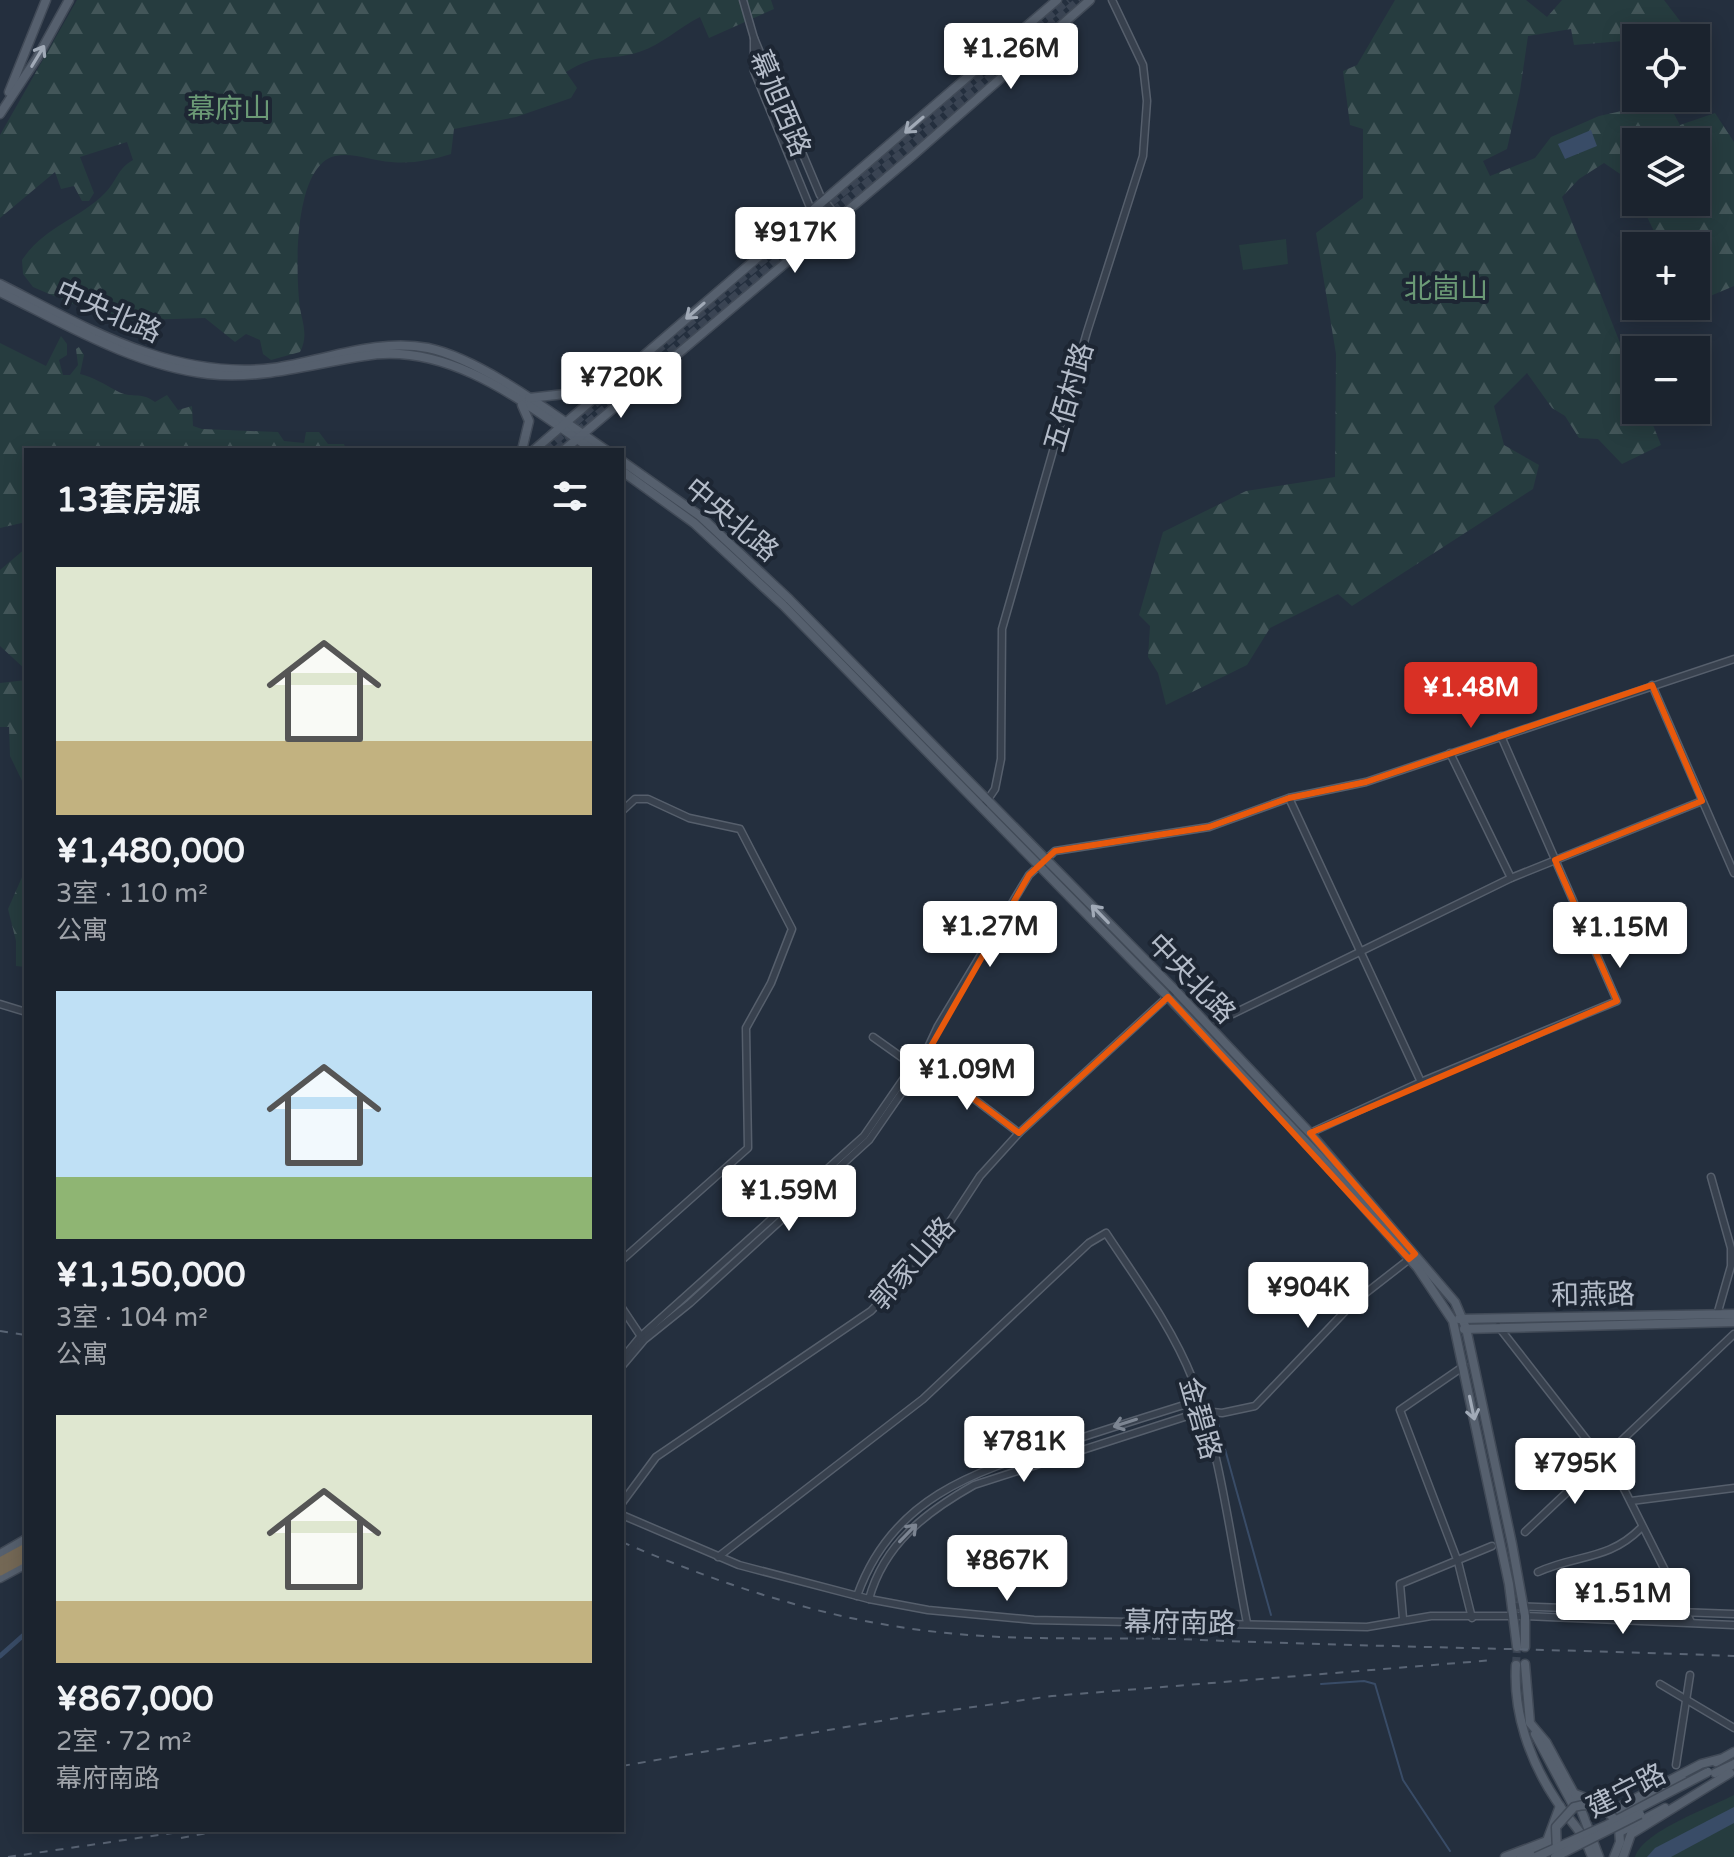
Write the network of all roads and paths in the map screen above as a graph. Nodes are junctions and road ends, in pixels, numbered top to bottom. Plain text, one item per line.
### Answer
1 (46, 0) edge
2 (69, 0) edge
3 (743, 0) edge
4 (1057, 0) edge
5 (1090, 0) edge
6 (1112, 0) edge
7 (754, 38) junction
8 (1, 112) edge
9 (826, 201) junction
10 (812, 211) junction
11 (838, 218) junction
12 (825, 228) junction
13 (0, 284) edge
14 (0, 292) edge
15 (639, 359) junction
16 (525, 401) junction
17 (561, 424) junction
18 (578, 436) junction
19 (522, 448) edge
20 (536, 448) edge
21 (566, 448) edge
22 (591, 448) edge
23 (602, 448) edge
24 (624, 462) edge
25 (624, 473) edge
26 (1734, 659) edge
27 (1652, 685) junction
28 (1501, 736) junction
29 (1450, 753) junction
30 (1289, 798) junction
31 (1702, 801) junction
32 (985, 805) junction
33 (624, 809) edge
34 (1045, 858) junction
35 (1555, 860) junction
36 (1037, 866) junction
37 (1734, 873) edge
38 (1511, 878) junction
39 (1361, 951) junction
40 (1171, 994) junction
41 (0, 1004) edge
42 (24, 1011) edge
43 (1208, 1026) junction
44 (873, 1037) dead end
45 (916, 1067) junction
46 (1421, 1082) junction
47 (1019, 1133) junction
48 (1310, 1133) junction
49 (1711, 1177) dead end
50 (1412, 1256) junction
51 (624, 1258) edge
52 (624, 1311) edge
53 (1734, 1314) edge
54 (1462, 1318) junction
55 (1716, 1318) junction
56 (1453, 1321) junction
57 (1734, 1322) edge
58 (1498, 1326) junction
59 (1466, 1328) junction
60 (1455, 1332) junction
61 (1734, 1334) edge
62 (644, 1340) junction
63 (624, 1357) edge
64 (624, 1364) edge
65 (1464, 1366) junction
66 (1200, 1400) junction
67 (1203, 1411) junction
68 (1157, 1413) junction
69 (1160, 1424) junction
70 (1605, 1459) junction
71 (1734, 1488) edge
72 (624, 1500) edge
73 (1631, 1501) junction
74 (624, 1516) edge
75 (1641, 1528) junction
76 (1525, 1532) dead end
77 (24, 1540) edge
78 (1492, 1546) dead end
79 (24, 1549) edge
80 (718, 1557) junction
81 (0, 1558) edge
82 (24, 1558) edge
83 (875, 1559) junction
84 (1458, 1562) junction
85 (884, 1563) junction
86 (24, 1565) edge
87 (0, 1571) edge
88 (1538, 1572) dead end
89 (0, 1578) edge
90 (857, 1596) junction
91 (869, 1599) junction
92 (1523, 1605) junction
93 (1513, 1611) junction
94 (1687, 1612) junction
95 (1734, 1614) edge
96 (1525, 1616) junction
97 (1403, 1618) junction
98 (1472, 1618) junction
99 (1691, 1622) junction
100 (1247, 1623) junction
101 (1734, 1625) edge
102 (1520, 1665) tunnel mouth
103 (1690, 1675) dead end
104 (1660, 1684) dead end
105 (1688, 1698) junction
106 (1527, 1725) junction
107 (1734, 1728) edge
108 (1734, 1758) edge
109 (1720, 1759) junction
110 (1676, 1765) dead end
111 (1732, 1772) edge
112 (1574, 1794) junction
113 (1567, 1809) junction
114 (1612, 1816) junction
115 (1620, 1832) junction
116 (1555, 1844) junction
117 (1505, 1857) edge
118 (1521, 1857) edge
119 (1536, 1857) edge
120 (1558, 1857) edge
121 (1592, 1857) edge
122 (1599, 1857) edge
123 (1614, 1857) edge
124 (1623, 1857) edge

1 - 8 main road
8 -> 2 main road
3 - 7 street
4 -> 9 main road
5 - 11 main road
6 - 32 street, 五佰村路
7 - 9 street, 幕旭西路
7 - 10 street, 幕旭西路
9 - 10 main road
9 - 11 street, 幕旭西路
10 - 12 street, 幕旭西路
10 -> 15 main road
11 - 12 main road
12 - 18 main road
13 - 16 main road, 中央北路
14 - 16 main road, 中央北路
15 - 16 main road
15 - 17 main road
16 - 17 main road, 中央北路
16 - 19 main road
17 - 18 main road, 中央北路
17 - 20 main road
18 - 21 main road
18 - 22 main road, 中央北路
18 - 23 main road, 中央北路
24 - 32 main road, 中央北路
25 - 32 main road, 中央北路
26 - 27 street
27 - 28 street
27 - 31 street
28 - 29 street
28 - 35 street
29 - 30 street
29 - 38 street
30 - 34 street
30 - 39 street
31 - 35 street
31 - 37 street
32 - 34 main road, 中央北路
32 - 36 main road, 中央北路
33 - 51 street
34 - 36 street
40 -> 34 main road, 中央北路
35 - 38 street
35 - 46 street
36 - 40 main road, 中央北路
36 - 45 street
38 - 39 street
39 - 43 street
39 - 46 street
40 - 43 main road, 中央北路
40 - 47 street, 郭家山路
40 - 50 main road, 中央北路
41 - 42 street
43 - 48 main road, 中央北路
44 - 45 street
45 - 47 street
45 - 62 street
45 - 63 street
46 - 48 street
47 - 72 street, 郭家山路
48 - 50 main road, 中央北路
49 - 55 street
50 - 54 main road, 中央北路
50 - 56 main road, 中央北路
50 - 67 street
52 - 62 street
53 - 55 main road, 和燕路
54 - 55 main road, 和燕路
54 - 56 main road, 和燕路
54 - 59 main road, 中央北路
55 - 57 main road, 和燕路
55 - 58 main road, 和燕路
56 - 60 main road, 中央北路
58 - 59 main road, 和燕路
58 - 70 street
59 - 60 main road, 和燕路
59 - 92 main road, 中央北路
60 - 65 main road, 中央北路
61 - 70 street
62 - 64 street
65 - 84 street
65 -> 93 main road, 中央北路
66 - 67 street, 金碧路
66 - 68 street
66 - 80 street, 金碧路
67 - 69 street
67 - 100 street, 金碧路
68 - 69 street
68 -> 83 street
85 -> 69 street
70 - 73 street
70 - 76 street
71 - 73 street
73 - 75 street
74 - 80 street, 幕府南路
75 - 88 street
75 - 94 street
77 - 81 main road
78 - 84 street
79 - 81 highway
80 - 90 street, 幕府南路
82 - 87 highway
83 - 85 street
83 - 90 street
84 - 97 street
84 - 98 street
85 - 91 street
86 - 89 main road
90 - 91 street, 幕府南路
91 - 100 street, 幕府南路
92 - 93 street
92 - 94 street
92 - 96 main road, 中央北路
93 - 96 street
93 - 96 main road, 中央北路
93 - 98 street, 幕府南路
94 - 95 street
94 - 99 street
96 - 99 street
97 - 98 street, 幕府南路
97 - 100 street, 幕府南路
99 - 101 street
102 - 106 main road
103 - 105 street
104 - 105 street
105 - 107 street
105 - 110 street
106 - 112 main road
106 - 113 main road
106 - 113 main road
108 - 109 main road
108 - 119 main road, 建宁路, bridge
108 - 120 main road, 建宁路, bridge
109 - 112 main road
109 - 114 main road, bridge
111 - 115 main road
111 - 124 main road
112 - 122 main road
113 - 114 main road, bridge
113 - 116 main road, bridge
113 - 117 main road
113 - 121 main road
114 - 115 main road, bridge
115 - 123 main road
116 - 118 main road, bridge
116 - 120 main road, bridge

